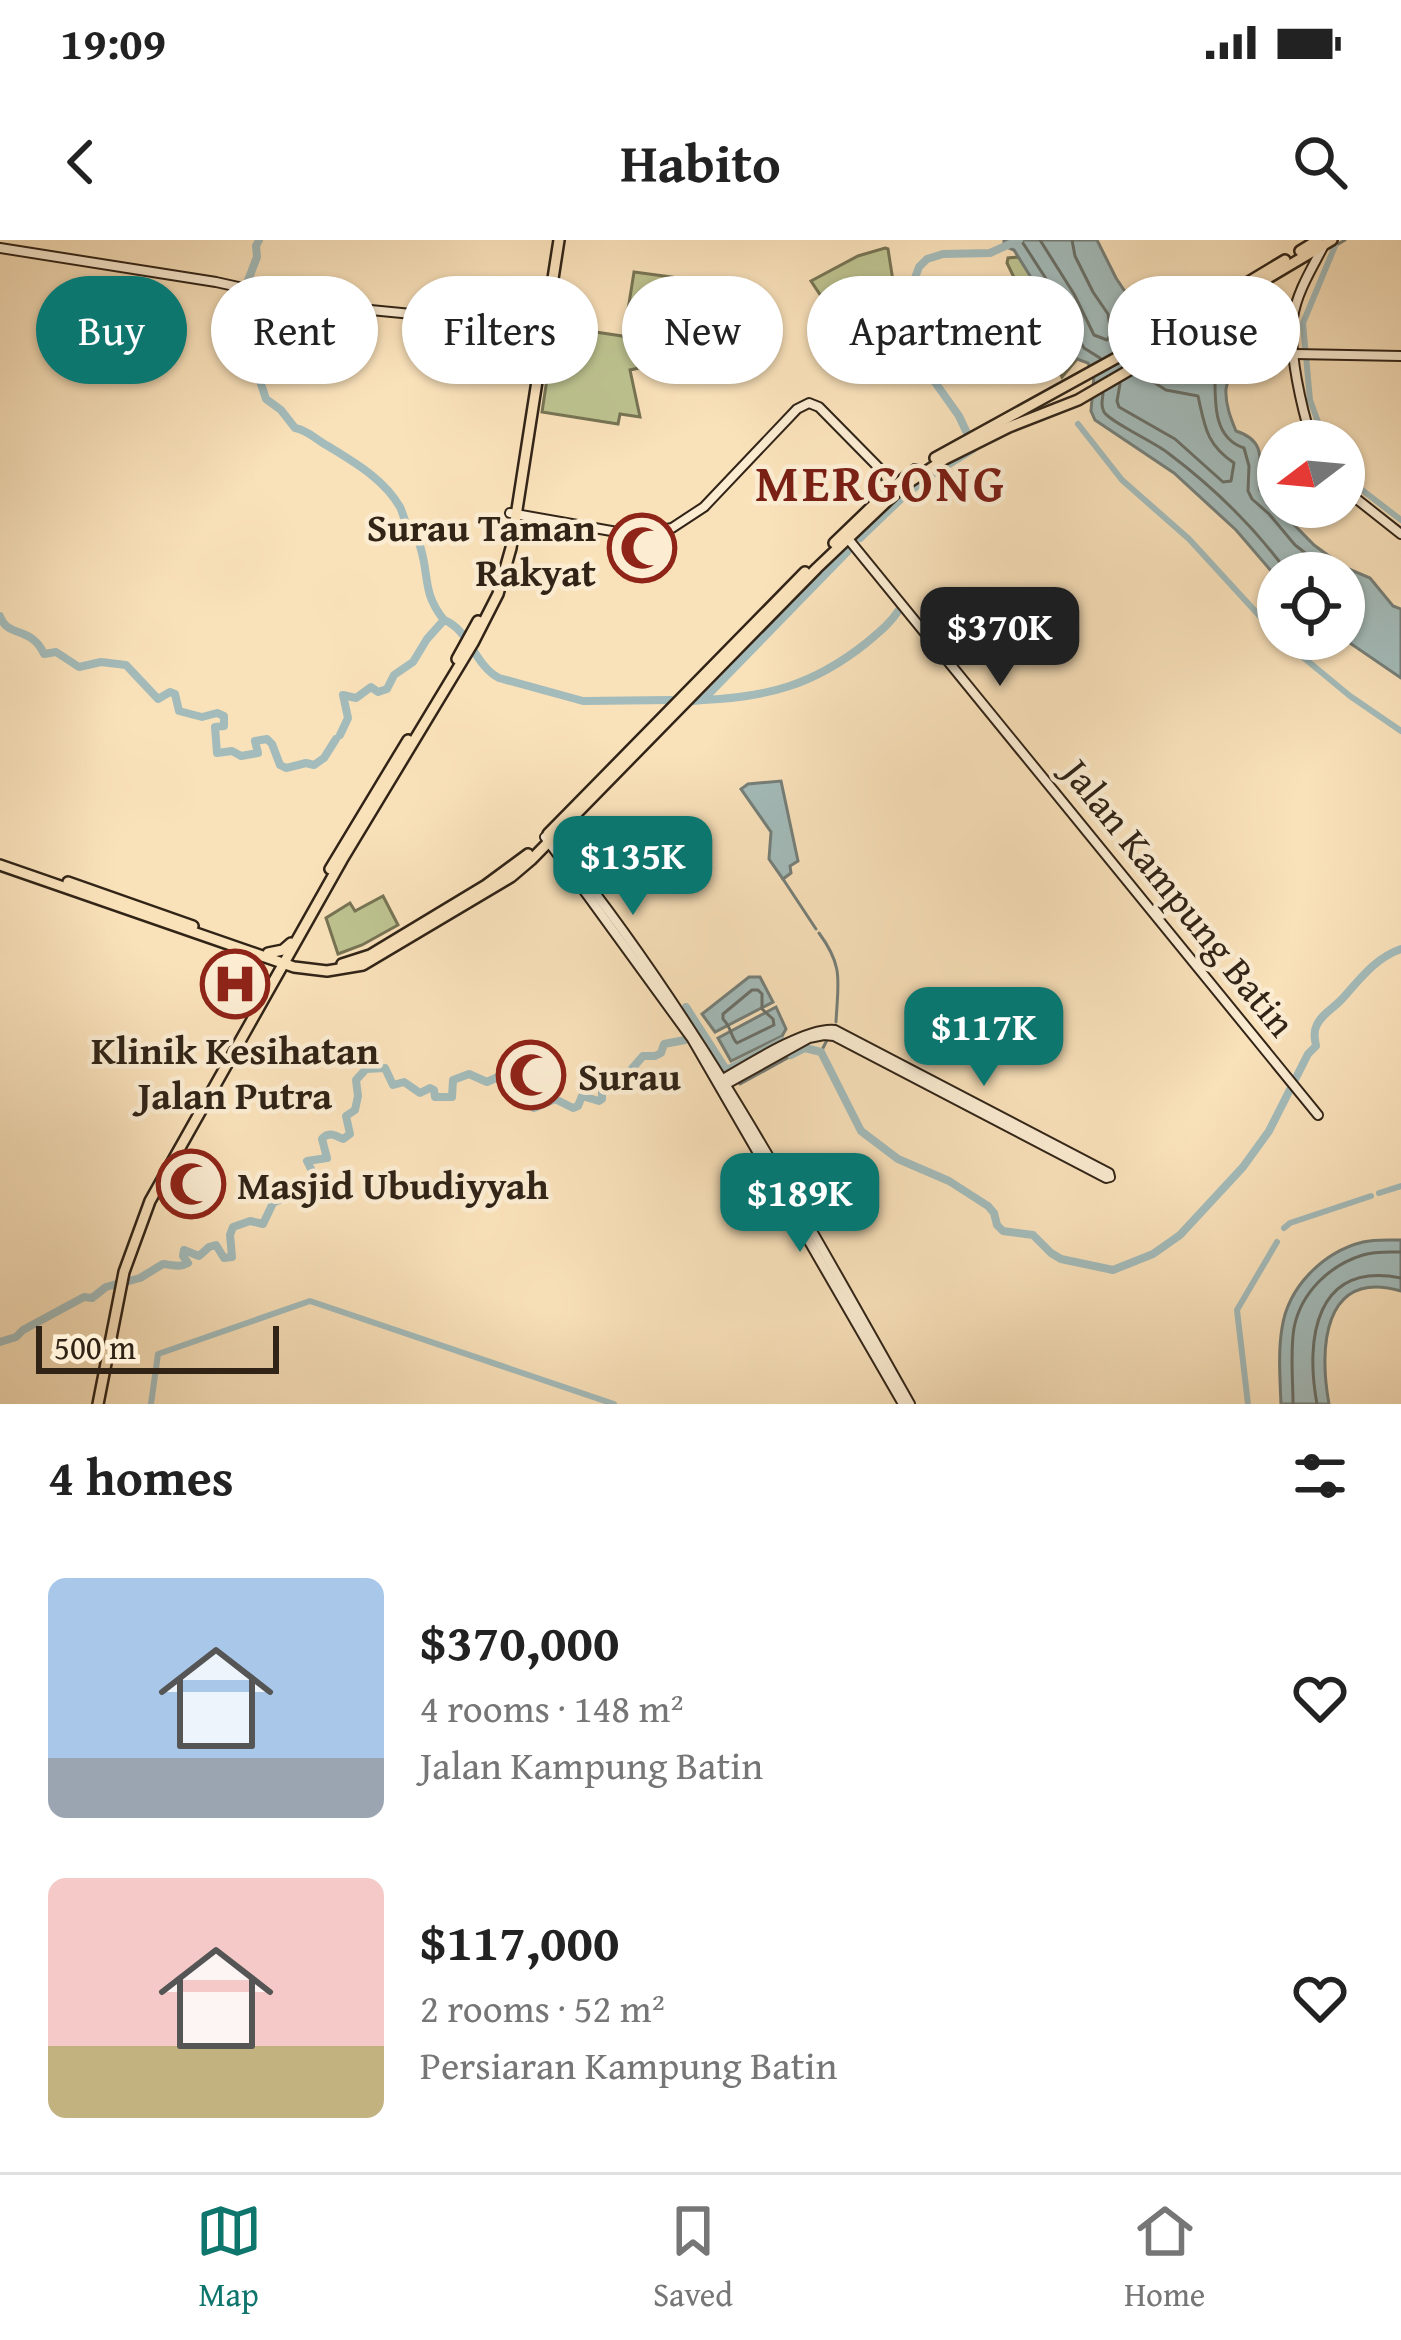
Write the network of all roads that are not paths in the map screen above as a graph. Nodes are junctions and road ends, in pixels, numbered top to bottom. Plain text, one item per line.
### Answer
1 (556, 240) edge
2 (1319, 246) edge
3 (0, 248) edge
4 (1295, 261) junction
5 (1312, 269) junction
6 (550, 276) edge
7 (402, 313) edge
8 (1302, 354) junction
9 (1401, 356) edge
10 (534, 384) edge
11 (535, 384) edge
12 (1306, 420) edge
13 (975, 440) junction
14 (885, 471) junction
15 (898, 485) junction
16 (1365, 506) edge
17 (519, 514) junction
18 (1401, 534) edge
19 (848, 541) junction
20 (743, 639) junction
21 (566, 824) junction
22 (548, 837) junction
23 (538, 853) junction
24 (563, 857) junction
25 (0, 862) edge
26 (293, 944) junction
27 (267, 955) junction
28 (284, 960) junction
29 (305, 966) junction
30 (276, 977) junction
31 (722, 1083) junction
32 (1318, 1114) dead end
33 (1107, 1175) dead end
34 (98, 1404) edge
35 (907, 1404) edge

1 - 6 main road
2 - 4 main road
2 - 5 street
2 - 13 main road
3 - 7 street
4 - 5 main road
4 - 13 main road
5 - 8 street
8 - 9 street
8 - 12 street
10 - 17 main road
11 - 17 main road
13 - 15 main road
14 - 15 main road
14 - 15 main road
14 - 17 street
15 - 19 main road
16 - 18 street
17 - 26 main road
19 - 20 main road
19 - 32 street, Jalan Kampung Batin
20 - 21 main road
20 - 22 main road
21 - 22 main road
21 - 24 main road
22 - 23 main road
22 - 24 street
22 - 29 main road
23 - 24 main road
23 - 29 main road
24 - 31 street
25 - 27 main road
26 - 27 main road
26 - 28 main road
26 - 29 main road
27 - 28 main road
27 - 30 main road
28 - 29 main road
28 - 30 main road
29 - 30 main road
30 - 34 main road
31 - 33 street
31 - 35 street

